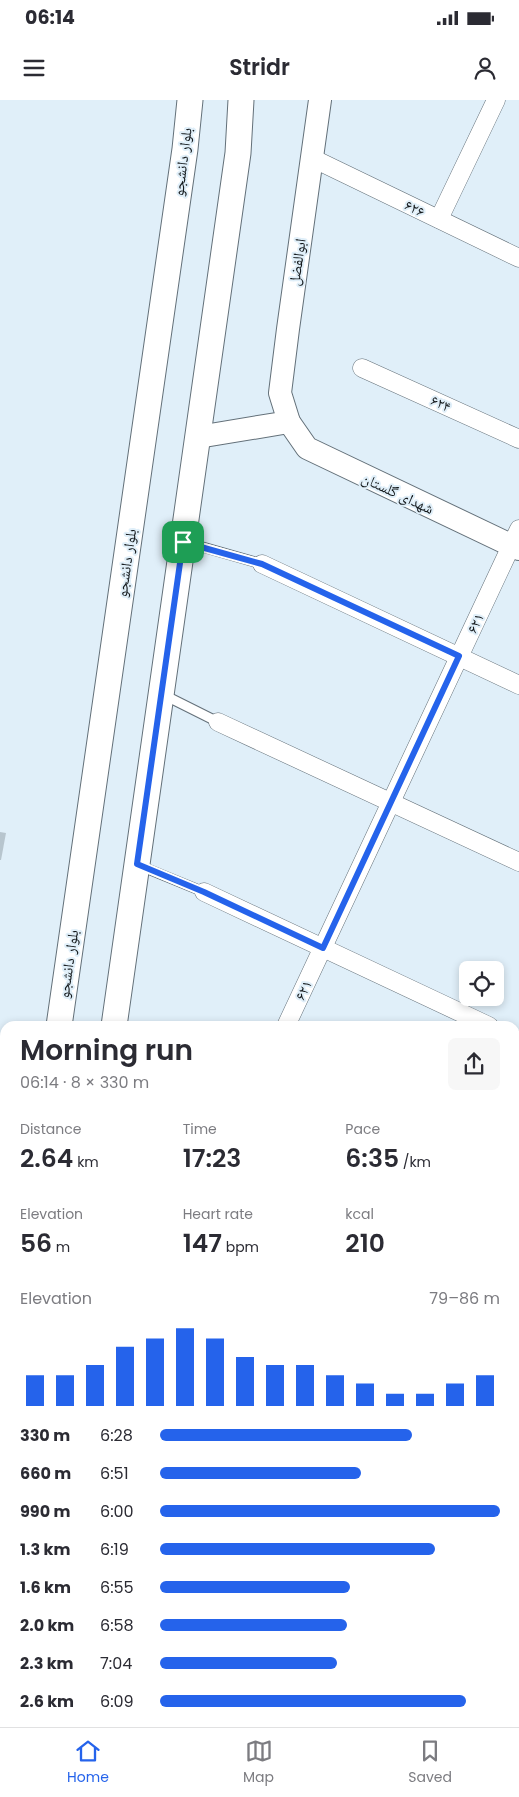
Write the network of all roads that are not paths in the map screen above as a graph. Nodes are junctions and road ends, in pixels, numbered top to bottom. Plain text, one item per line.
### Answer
1 (190, 100) edge
2 (241, 100) edge
3 (320, 100) edge
4 (496, 100) edge
5 (312, 158) junction
6 (439, 219) junction
7 (519, 258) edge
8 (362, 368) dead end
9 (289, 422) junction
10 (198, 437) junction
11 (519, 439) edge
12 (516, 541) edge
13 (183, 542) junction
14 (262, 564) joint
15 (459, 656) junction
16 (519, 685) edge
17 (162, 694) junction
18 (218, 722) joint
19 (391, 803) junction
20 (519, 862) edge
21 (137, 864) junction
22 (204, 892) joint
23 (323, 948) junction
24 (60, 1021) edge
25 (115, 1021) edge
26 (288, 1021) edge
27 (478, 1021) edge

1 - 24 main road, بلوار دانشجو
2 - 10 main road
3 - 5 street, ابوالفضل
4 - 6 street
5 - 6 street, ۶۲۶
5 - 9 street, ابوالفضل
6 - 7 street, ۶۲۶
8 - 11 street, ۶۲۴
9 - 10 street
9 - 12 street, شهدای گلستان
10 - 13 main road
12 - 15 street, ۶۲۱
13 - 14 lane
13 - 17 main road
14 - 15 street
15 - 16 street
15 - 19 street, ۶۲۱
17 - 18 lane
17 - 21 main road
18 - 19 street
19 - 20 street
19 - 23 street, ۶۲۱
21 - 22 lane
21 - 25 main road
22 - 23 street
23 - 26 street, ۶۲۱
23 - 27 street

